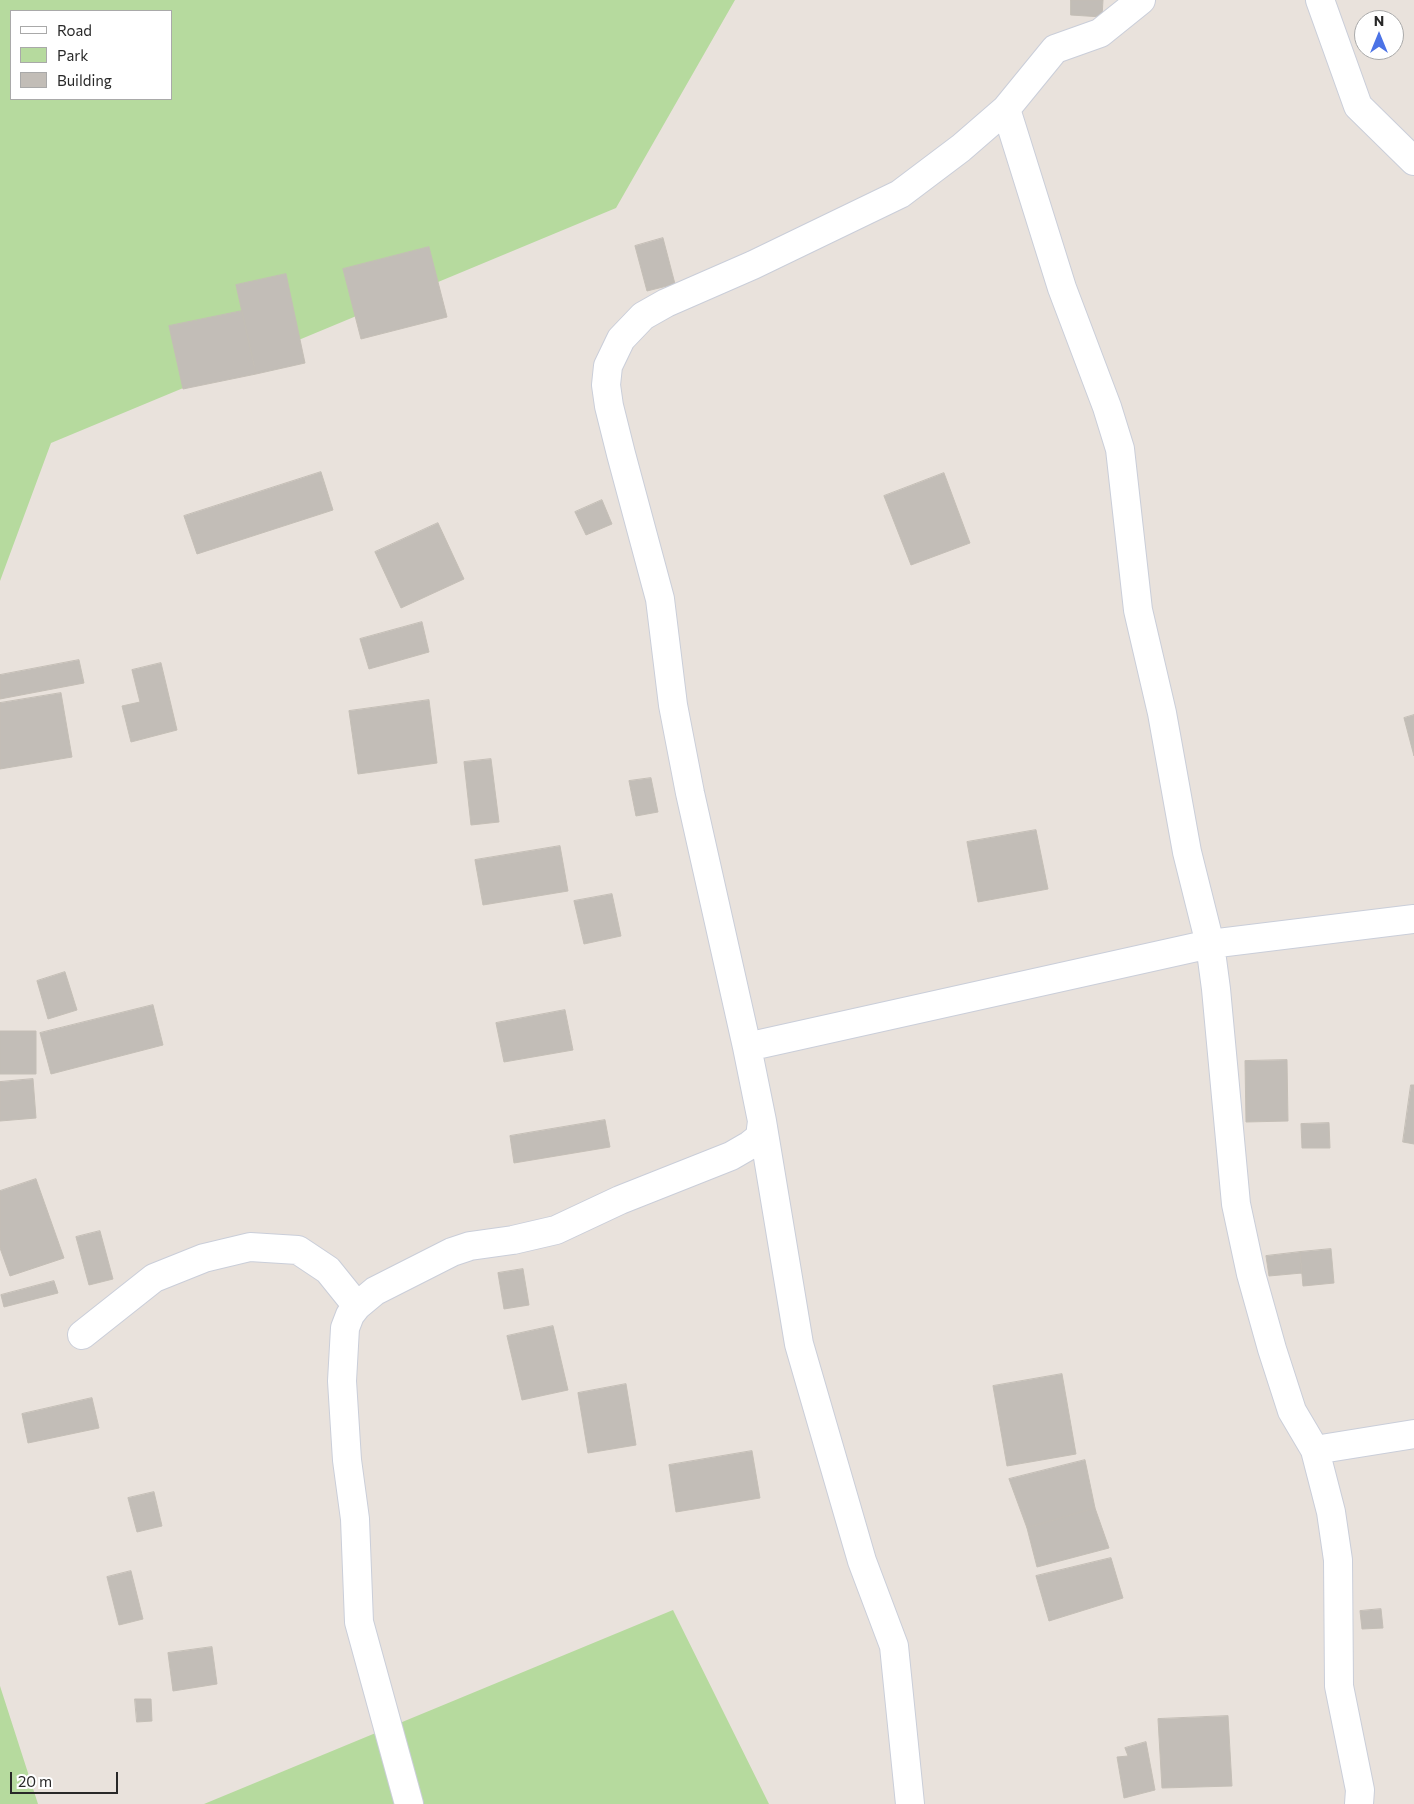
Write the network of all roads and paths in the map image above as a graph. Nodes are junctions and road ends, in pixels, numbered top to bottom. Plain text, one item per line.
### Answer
1 (1142, 0) edge
2 (1320, 0) edge
3 (1006, 109) junction
4 (1414, 162) edge
5 (1414, 919) edge
6 (1210, 944) junction
7 (748, 1047) junction
8 (762, 1121) junction
9 (356, 1306) junction
10 (82, 1335) dead end
11 (1414, 1434) edge
12 (1315, 1450) junction
13 (409, 1804) edge
14 (910, 1804) edge
15 (1359, 1804) edge

1 - 3 street
2 - 4 street
3 - 6 street
3 - 7 street
5 - 6 street
6 - 7 street
6 - 12 street
7 - 8 street
8 - 9 street
8 - 14 street
9 - 10 street
9 - 13 street
11 - 12 street
12 - 15 street

